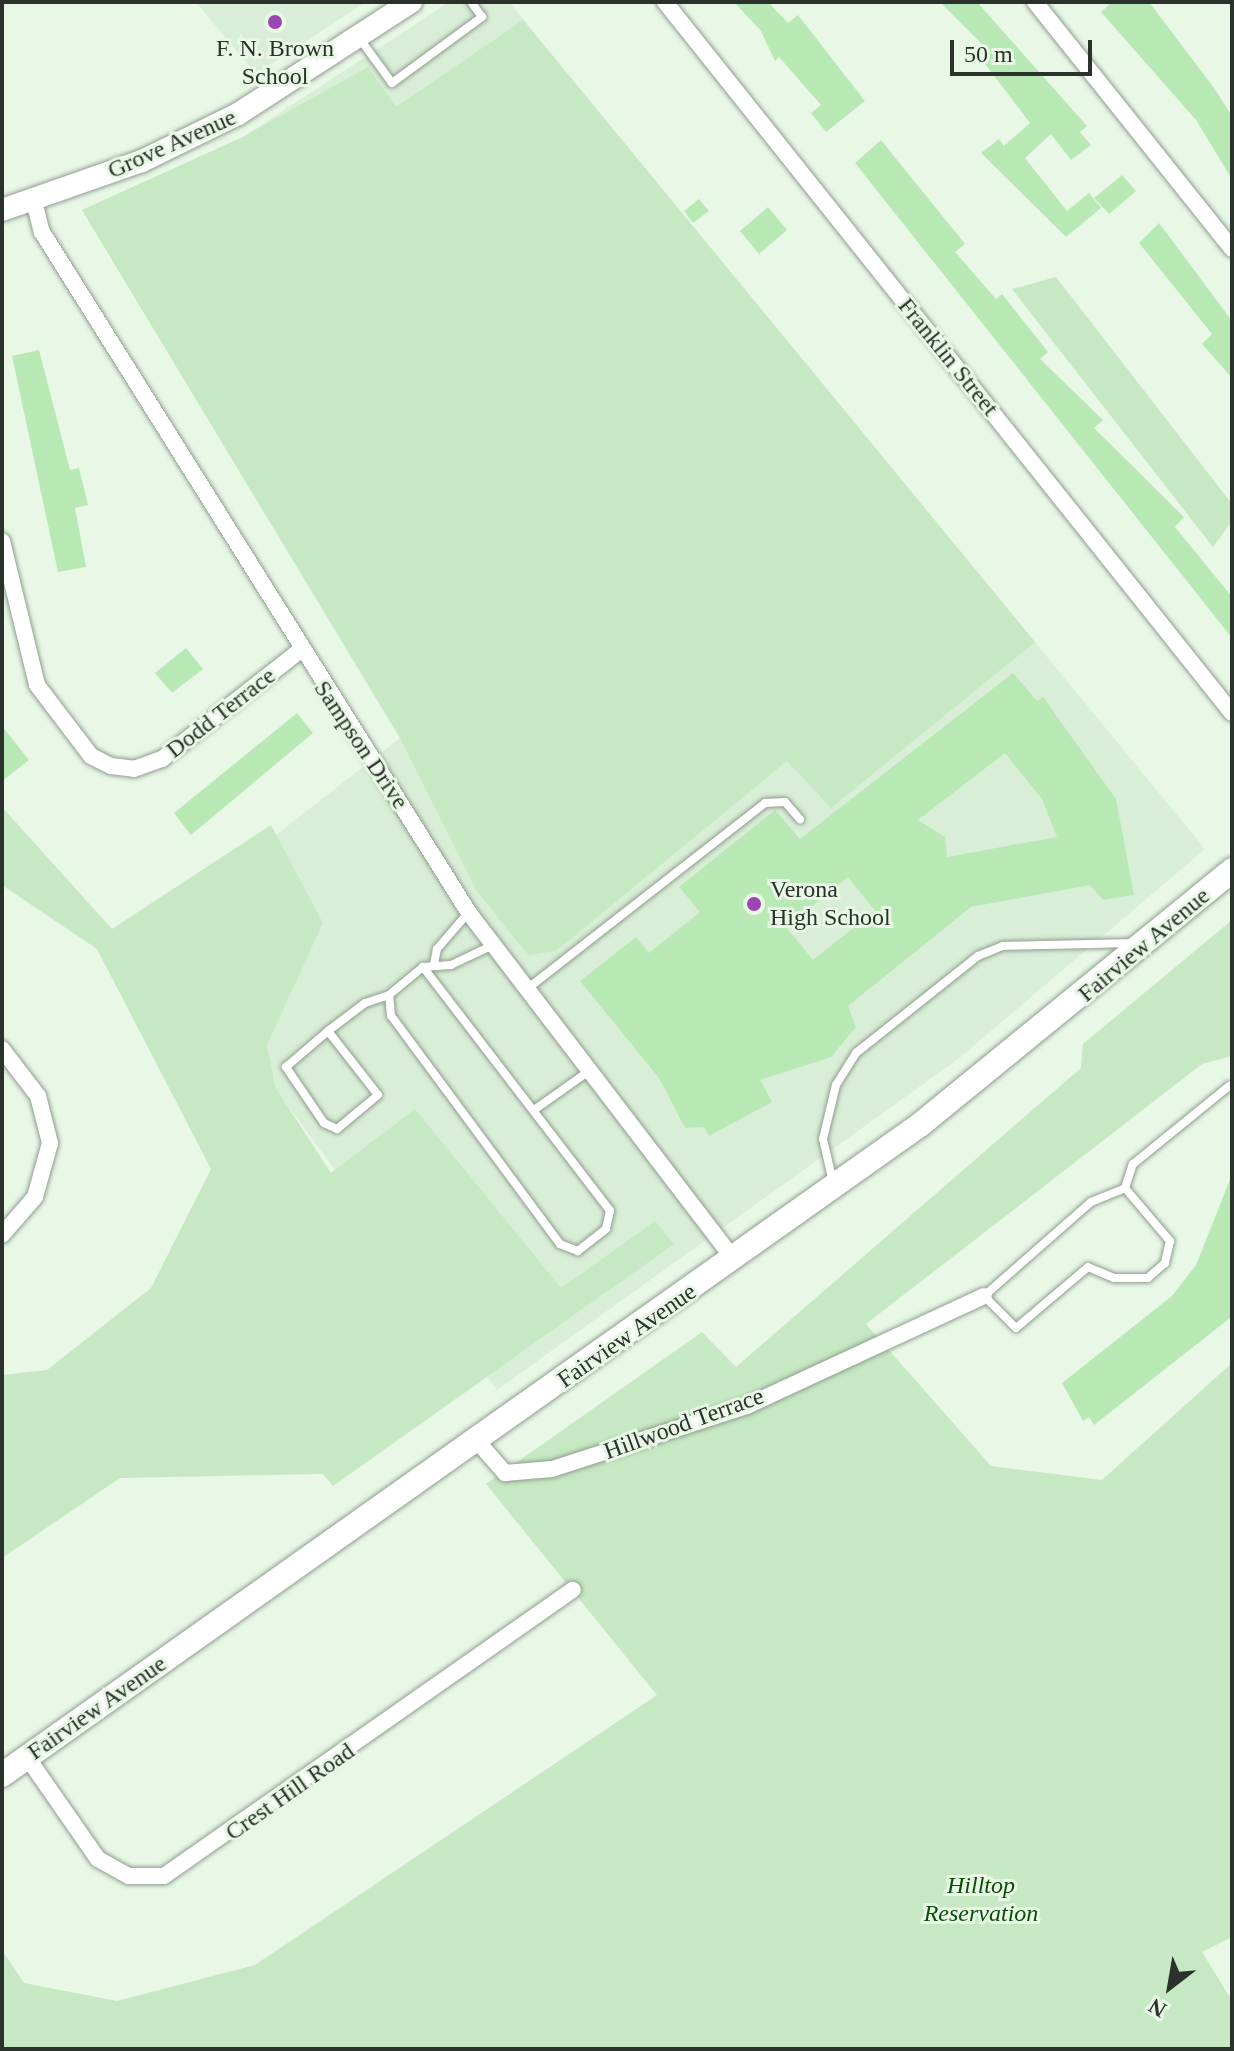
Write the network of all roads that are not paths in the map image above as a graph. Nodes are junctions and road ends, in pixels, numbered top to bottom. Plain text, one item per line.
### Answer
1 (411, 2) edge
2 (471, 2) edge
3 (665, 2) edge
4 (1035, 2) edge
5 (360, 39) junction
6 (34, 201) junction
7 (2, 210) edge
8 (1232, 249) edge
9 (2, 541) edge
10 (299, 651) junction
11 (1232, 713) edge
12 (800, 819) dead end
13 (1232, 870) edge
14 (469, 913) junction
15 (1149, 943) junction
16 (493, 945) junction
17 (434, 964) junction
18 (423, 967) junction
19 (527, 989) junction
20 (389, 995) junction
21 (328, 1031) junction
22 (2, 1049) edge
23 (590, 1070) junction
24 (1229, 1086) dead end
25 (534, 1110) junction
26 (836, 1187) junction
27 (1125, 1188) junction
28 (2, 1235) edge
29 (734, 1260) junction
30 (984, 1296) junction
31 (477, 1441) junction
32 (573, 1590) dead end
33 (27, 1757) junction
34 (2, 1775) edge

1 - 5 street, Grove Avenue
2 - 5 lane
3 - 11 street, Franklin Street
4 - 8 street
5 - 6 street, Grove Avenue
6 - 7 street, Grove Avenue
6 - 10 street, Sampson Drive
9 - 10 street, Dodd Terrace
10 - 14 street, Sampson Drive
12 - 19 lane
13 - 15 main road, Fairview Avenue
14 - 16 street, Sampson Drive
14 - 17 lane
15 - 26 main road, Fairview Avenue
15 - 26 lane
16 - 17 lane
16 - 19 street, Sampson Drive
17 - 18 lane
18 - 20 lane
18 - 25 lane
19 - 23 street, Sampson Drive
20 - 21 lane
20 - 25 lane
21 - 21 lane
22 - 28 street
23 - 25 lane
23 - 29 street, Sampson Drive
24 - 27 lane
26 - 29 main road, Fairview Avenue
27 - 30 lane
27 - 30 lane
29 - 31 main road, Fairview Avenue
30 - 31 street, Hillwood Terrace
31 - 33 main road, Fairview Avenue
32 - 33 street, Crest Hill Road
33 - 34 main road, Fairview Avenue

